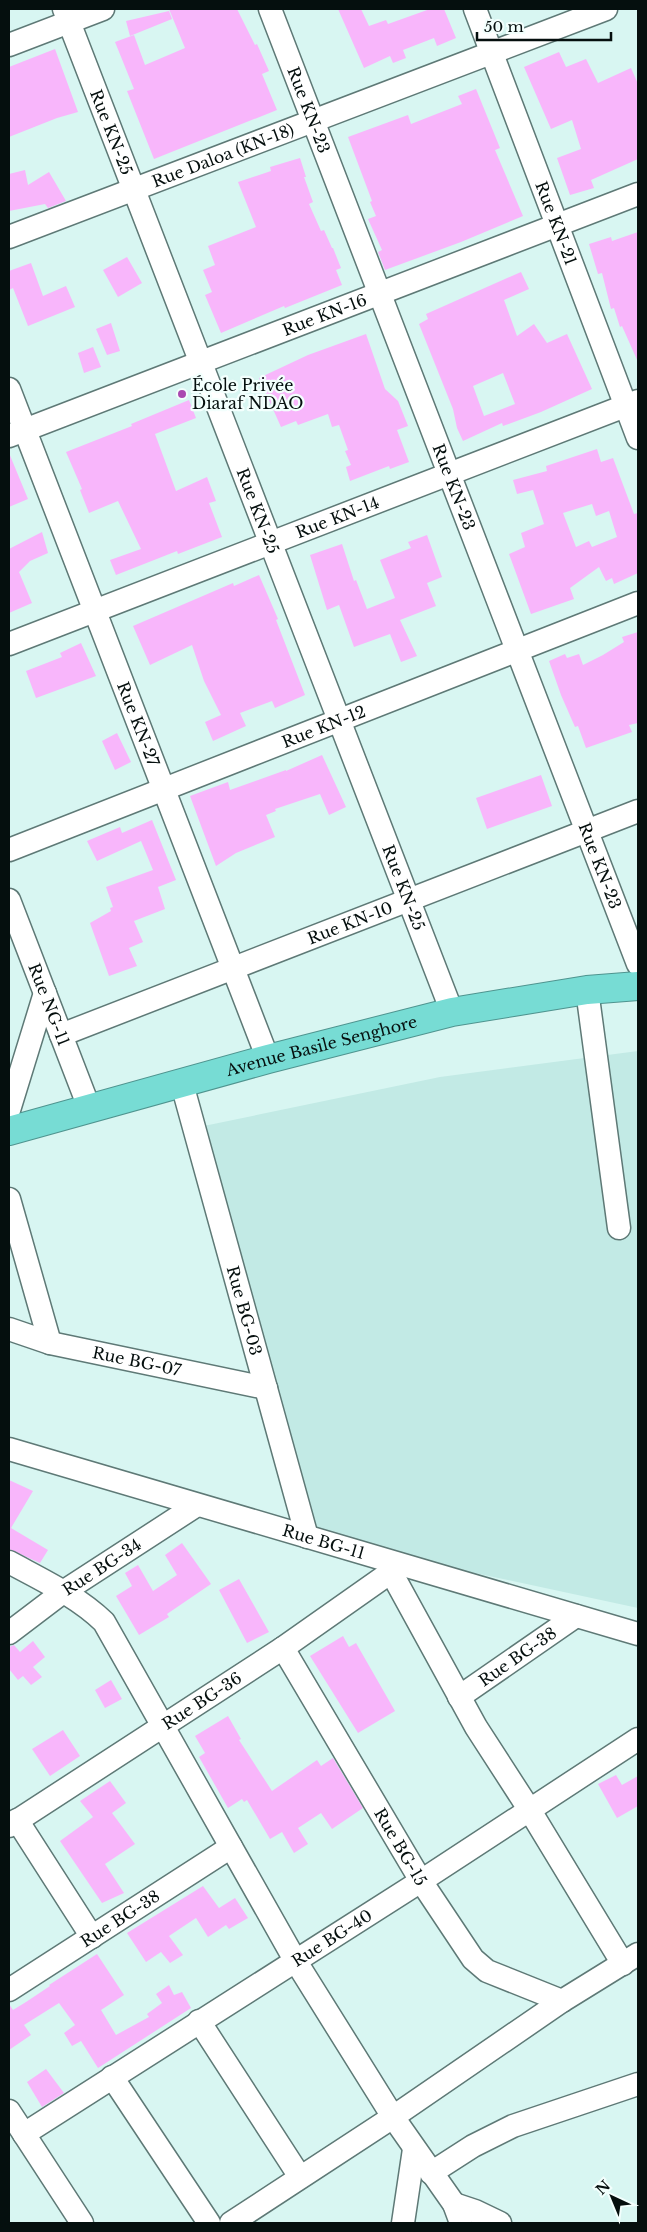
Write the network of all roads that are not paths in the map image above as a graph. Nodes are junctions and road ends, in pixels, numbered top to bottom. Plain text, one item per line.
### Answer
1 (103, 9) edge
2 (270, 9) edge
3 (475, 9) edge
4 (606, 9) edge
5 (67, 15) edge
6 (9, 45) edge
7 (491, 52) junction
8 (314, 121) junction
9 (134, 190) junction
10 (638, 194) edge
11 (557, 225) junction
12 (9, 237) edge
13 (380, 293) junction
14 (201, 362) junction
15 (9, 389) edge
16 (632, 404) edge
17 (17, 433) edge
18 (638, 438) edge
19 (449, 474) junction
20 (271, 543) junction
21 (638, 603) edge
22 (94, 611) junction
23 (9, 644) edge
24 (517, 650) junction
25 (339, 720) junction
26 (163, 789) junction
27 (638, 811) edge
28 (587, 831) junction
29 (9, 850) edge
30 (9, 900) edge
31 (408, 900) junction
32 (638, 964) edge
33 (232, 968) junction
34 (638, 986) edge
35 (587, 990) junction
36 (45, 993) junction
37 (452, 1012) junction
38 (61, 1034) junction
39 (268, 1059) junction
40 (182, 1084) junction
41 (9, 1110) edge
42 (90, 1110) junction
43 (9, 1131) edge
44 (9, 1199) edge
45 (620, 1228) dead end
46 (9, 1329) edge
47 (50, 1343) junction
48 (266, 1388) junction
49 (9, 1449) edge
50 (197, 1505) junction
51 (307, 1538) junction
52 (9, 1562) edge
53 (394, 1568) junction
54 (63, 1592) junction
55 (576, 1616) junction
56 (9, 1633) edge
57 (638, 1634) edge
58 (283, 1648) junction
59 (459, 1697) junction
60 (163, 1726) junction
61 (638, 1739) edge
62 (529, 1809) junction
63 (13, 1823) edge
64 (231, 1847) junction
65 (421, 1881) junction
66 (92, 1937) junction
67 (631, 1959) edge
68 (295, 1960) junction
69 (9, 1990) edge
70 (562, 2001) junction
71 (199, 2021) junction
72 (112, 2077) junction
73 (638, 2084) edge
74 (9, 2111) edge
75 (393, 2117) junction
76 (24, 2134) junction
77 (414, 2149) junction
78 (431, 2174) junction
79 (300, 2178) junction
80 (458, 2214) edge
81 (82, 2223) edge
82 (209, 2223) edge
83 (231, 2223) edge
84 (403, 2223) edge
85 (500, 2223) edge

1 - 5 street
2 - 8 street, Rue KN-23
3 - 7 street, Rue KN-21
4 - 7 street, Rue Daloa (KN-18)
5 - 6 street
5 - 9 street, Rue KN-25
7 - 8 street, Rue Daloa (KN-18)
7 - 11 street, Rue KN-21
8 - 9 street, Rue Daloa (KN-18)
8 - 13 street, Rue KN-23
9 - 12 street, Rue Daloa (KN-18)
9 - 14 street, Rue KN-25
10 - 11 street, Rue KN-16
11 - 13 street, Rue KN-16
11 - 16 street, Rue KN-21
13 - 14 street, Rue KN-16
13 - 19 street, Rue KN-23
14 - 17 street, Rue KN-16
14 - 20 street, Rue KN-25
15 - 17 street, Rue KN-27
16 - 18 street, Rue KN-21
16 - 19 street, Rue KN-14
17 - 22 street, Rue KN-27
19 - 20 street, Rue KN-14
19 - 24 street, Rue KN-23
20 - 22 street, Rue KN-14
20 - 25 street, Rue KN-25
21 - 24 street, Rue KN-12
22 - 23 street, Rue KN-14
22 - 26 street, Rue KN-27
24 - 25 street, Rue KN-12
24 - 28 street, Rue KN-23
25 - 26 street, Rue KN-12
25 - 31 street, Rue KN-25
26 - 29 street, Rue KN-12
26 - 33 street, Rue KN-27
27 - 28 street, Rue KN-10
28 - 31 street, Rue KN-10
28 - 32 street, Rue KN-23
30 - 36 street, Rue NG-11
31 - 33 street, Rue KN-10
31 - 37 street, Rue KN-25
33 - 38 street, Rue KN-10
33 - 39 street, Rue KN-27
34 - 35 highway, Avenue Basile Senghore
35 - 37 highway, Avenue Basile Senghore
35 - 45 street
36 - 38 street, Rue NG-11
36 - 41 street
37 - 39 highway, Avenue Basile Senghore
38 - 42 street, Rue NG-11
39 - 40 highway, Avenue Basile Senghore
40 - 42 highway, Avenue Basile Senghore
40 - 48 street, Rue BG-03
42 - 43 highway, Avenue Basile Senghore
44 - 47 street
46 - 47 street, Rue BG-07
47 - 48 street, Rue BG-07
48 - 51 street, Rue BG-03
49 - 50 street, Rue BG-11
50 - 51 street, Rue BG-11
50 - 54 street, Rue BG-34
51 - 53 street, Rue BG-11
52 - 54 street
53 - 55 street, Rue BG-11
53 - 58 street, Rue BG-36
53 - 59 street
54 - 56 street, Rue BG-34
54 - 60 street
55 - 57 street, Rue BG-11
55 - 59 street, Rue BG-38
58 - 60 street, Rue BG-36
58 - 65 street, Rue BG-15
59 - 62 street
60 - 63 street, Rue BG-36
60 - 64 street
61 - 62 street, Rue BG-40
62 - 65 street, Rue BG-40
62 - 67 street
63 - 66 street
64 - 66 street, Rue BG-38
64 - 68 street
65 - 68 street, Rue BG-40
65 - 70 street, Rue BG-15
66 - 69 street, Rue BG-38
67 - 70 street
68 - 71 street, Rue BG-40
68 - 75 street
70 - 75 street
71 - 72 street, Rue BG-40
71 - 79 street
72 - 76 street, Rue BG-40
72 - 82 street
73 - 78 street
74 - 76 street
75 - 77 street
75 - 79 street
76 - 81 street
77 - 78 street
77 - 84 street
78 - 80 street
79 - 83 street
80 - 85 street

